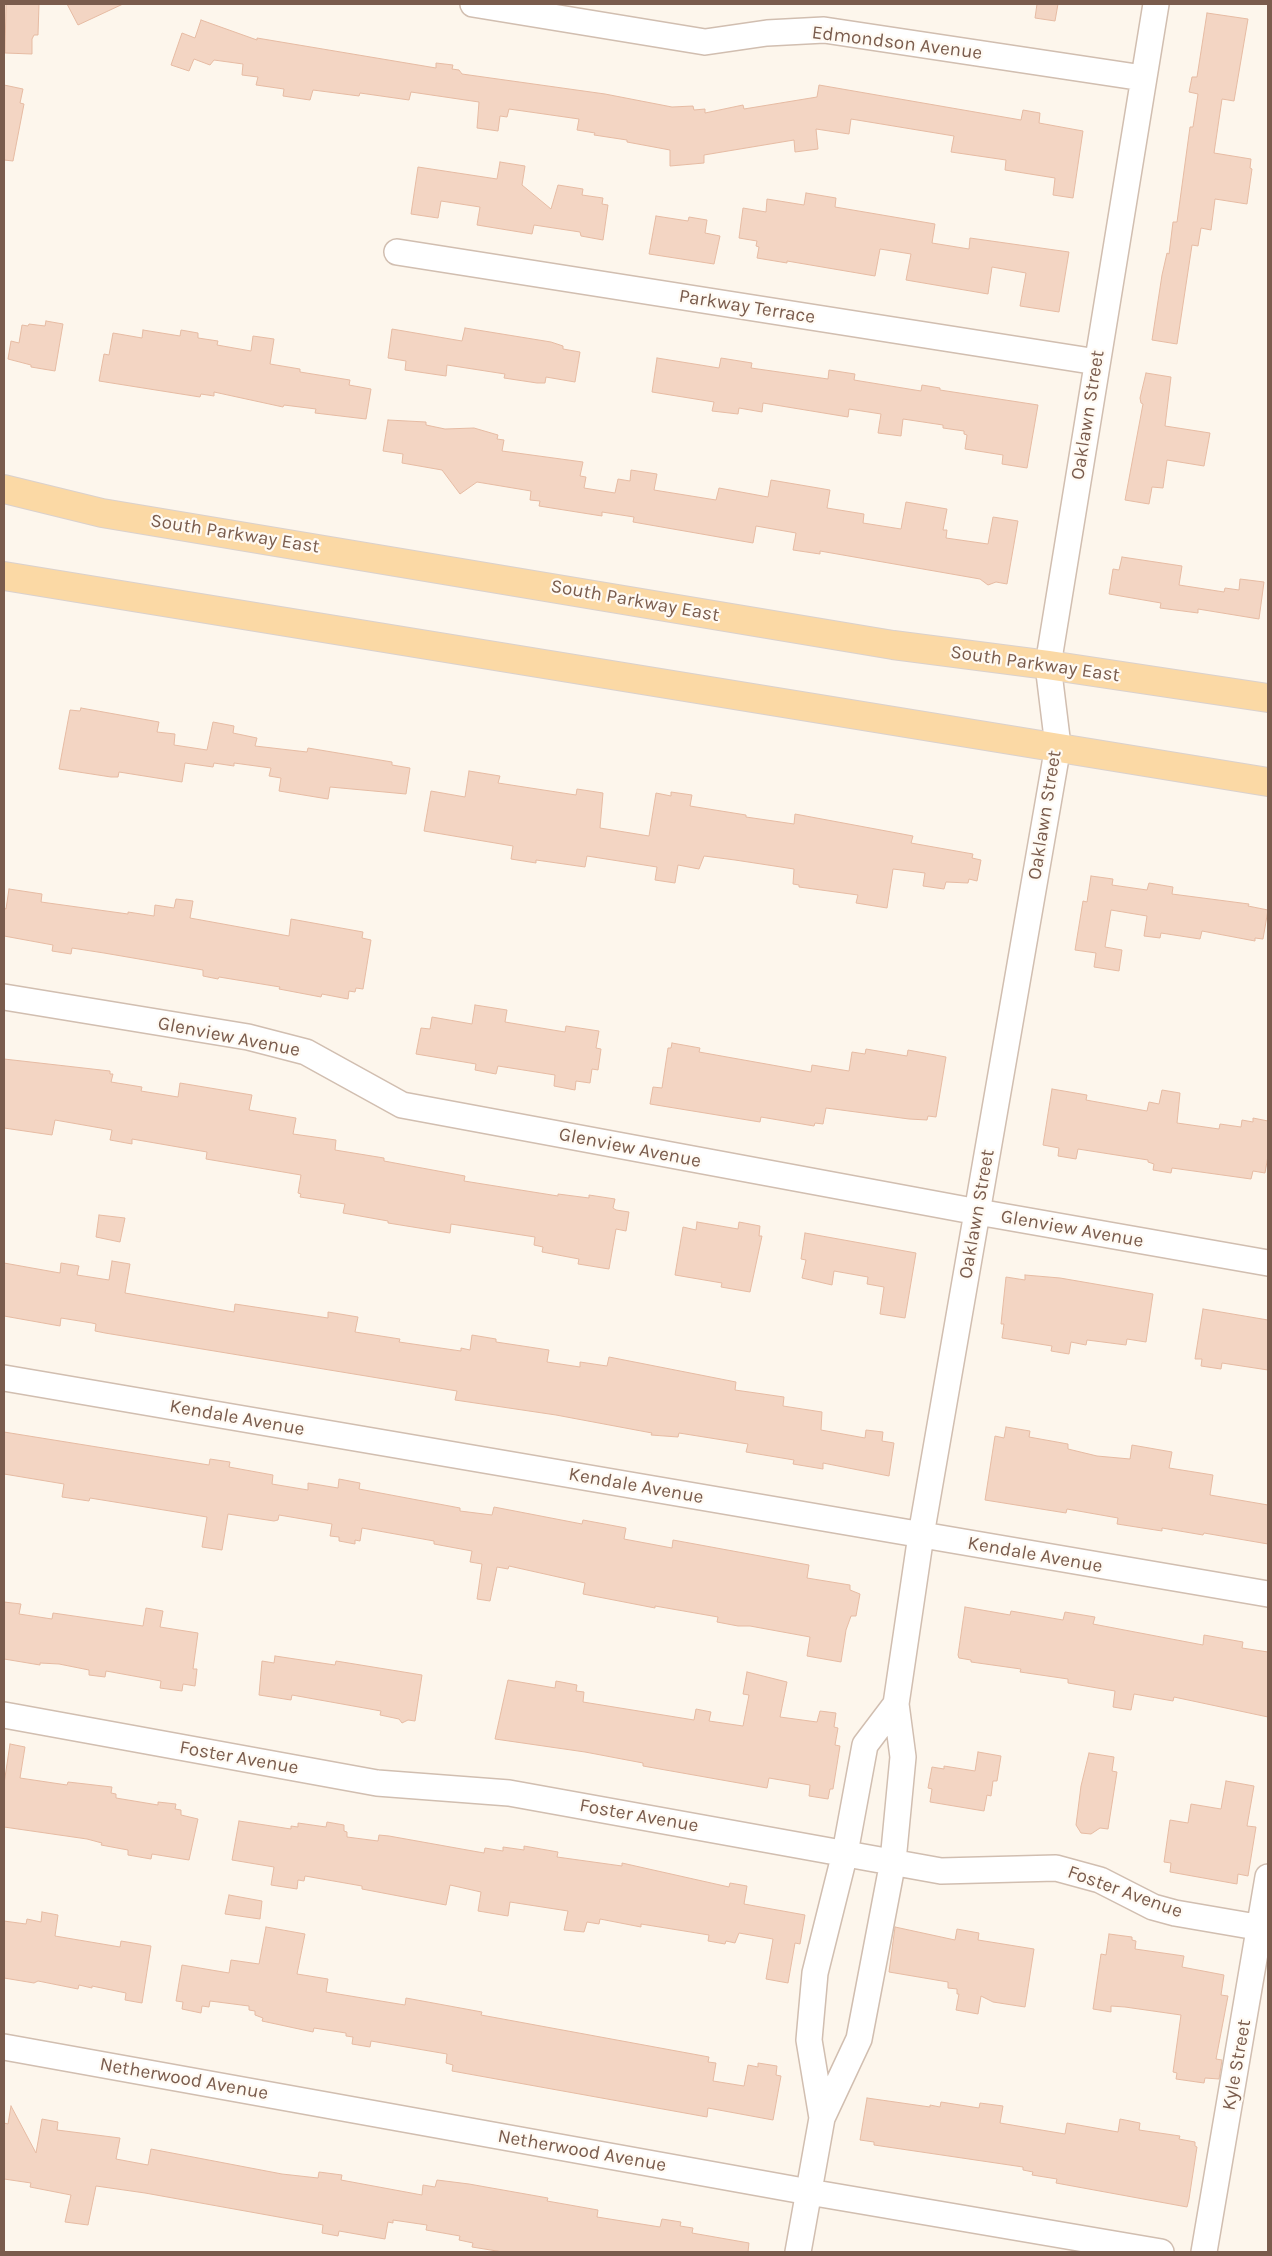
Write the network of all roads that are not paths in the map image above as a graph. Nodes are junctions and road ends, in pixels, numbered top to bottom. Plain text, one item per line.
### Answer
1 (473, 4) edge
2 (1156, 4) edge
3 (1144, 78) junction
4 (398, 252) dead end
5 (1097, 362) junction
6 (4, 489) edge
7 (4, 576) edge
8 (1048, 665) junction
9 (1268, 698) edge
10 (1058, 746) junction
11 (1268, 782) edge
12 (4, 997) edge
13 (978, 1212) junction
14 (1268, 1263) edge
15 (4, 1378) edge
16 (921, 1535) junction
17 (1268, 1594) edge
18 (896, 1704) junction
19 (4, 1715) edge
20 (845, 1852) junction
21 (893, 1861) junction
22 (1268, 1877) edge
23 (1264, 1928) edge
24 (4, 2047) edge
25 (822, 2118) junction
26 (809, 2192) junction
27 (798, 2252) edge
28 (1161, 2252) edge
29 (1204, 2252) edge

1 - 3 street, Edmondson Avenue
2 - 3 street, Oaklawn Street
3 - 5 street, Oaklawn Street
4 - 5 street, Parkway Terrace
5 - 8 street, Oaklawn Street
6 - 8 main road, South Parkway East
7 - 10 main road
8 - 9 main road, South Parkway East
8 - 10 street, Oaklawn Street
10 - 11 main road
10 - 13 street, Oaklawn Street
12 - 13 street, Glenview Avenue
13 - 14 street, Glenview Avenue
13 - 16 street, Oaklawn Street
15 - 16 street, Kendale Avenue
16 - 17 street, Kendale Avenue
16 - 18 street, Oaklawn Street
18 - 20 street
18 - 21 street
19 - 20 street, Foster Avenue
20 - 21 street, Foster Avenue
20 - 25 street
21 - 23 street, Foster Avenue
21 - 25 street
22 - 23 street, Kyle Street
23 - 29 street, Kyle Street
24 - 26 street, Netherwood Avenue
25 - 26 street
26 - 27 street
26 - 28 street, Netherwood Avenue

